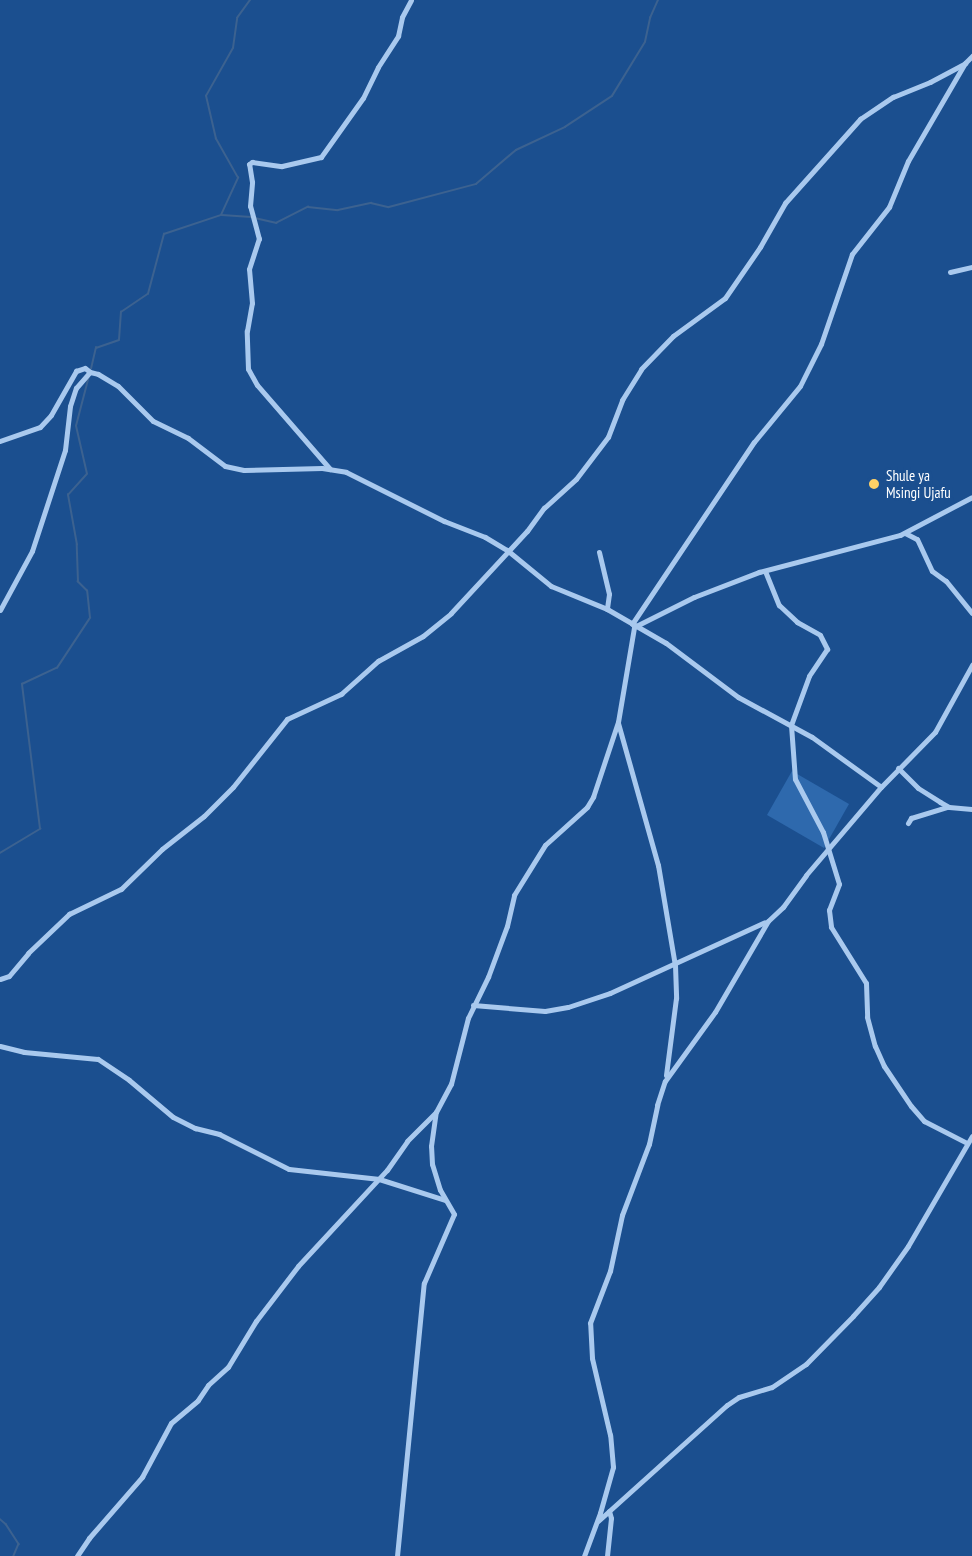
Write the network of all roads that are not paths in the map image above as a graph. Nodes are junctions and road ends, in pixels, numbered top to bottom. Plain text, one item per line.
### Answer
1 (411, 0) edge
2 (972, 56) edge
3 (965, 63) junction
4 (972, 267) edge
5 (950, 273) dead end
6 (90, 372) junction
7 (0, 441) edge
8 (330, 468) junction
9 (972, 497) edge
10 (905, 533) junction
11 (507, 550) junction
12 (599, 552) dead end
13 (765, 571) junction
14 (607, 609) junction
15 (0, 610) edge
16 (972, 613) edge
17 (634, 626) junction
18 (972, 665) edge
19 (618, 722) junction
20 (791, 725) junction
21 (898, 768) junction
22 (881, 788) junction
23 (949, 807) junction
24 (972, 809) edge
25 (908, 823) dead end
26 (826, 850) junction
27 (768, 921) junction
28 (675, 965) junction
29 (0, 979) edge
30 (473, 1005) junction
31 (0, 1046) edge
32 (665, 1081) junction
33 (436, 1112) junction
34 (972, 1136) edge
35 (967, 1143) junction
36 (379, 1179) junction
37 (445, 1200) junction
38 (609, 1511) junction
39 (595, 1524) junction
40 (77, 1556) edge
41 (397, 1556) edge
42 (584, 1556) edge
43 (607, 1556) edge

1 - 8 street
2 - 3 street
3 - 11 street
3 - 17 street
4 - 5 street
6 - 7 street
6 - 8 street
6 - 15 street
8 - 11 street
9 - 10 street
10 - 13 street
10 - 16 street
11 - 14 street
11 - 29 street
12 - 14 street
13 - 17 street
13 - 20 street
14 - 17 street
17 - 19 street
17 - 20 street
18 - 21 street
19 - 28 street
19 - 30 street
20 - 22 street
20 - 26 street
21 - 22 street
21 - 23 street
22 - 26 street
23 - 24 street
23 - 25 street
26 - 27 street
26 - 35 street
27 - 28 street
27 - 32 street
28 - 30 street
28 - 32 street
30 - 33 street
31 - 36 street
32 - 39 street
33 - 36 street
33 - 37 street
34 - 35 street
35 - 38 street
36 - 37 street
36 - 40 street
37 - 41 street
38 - 39 street
38 - 43 street
39 - 42 street

